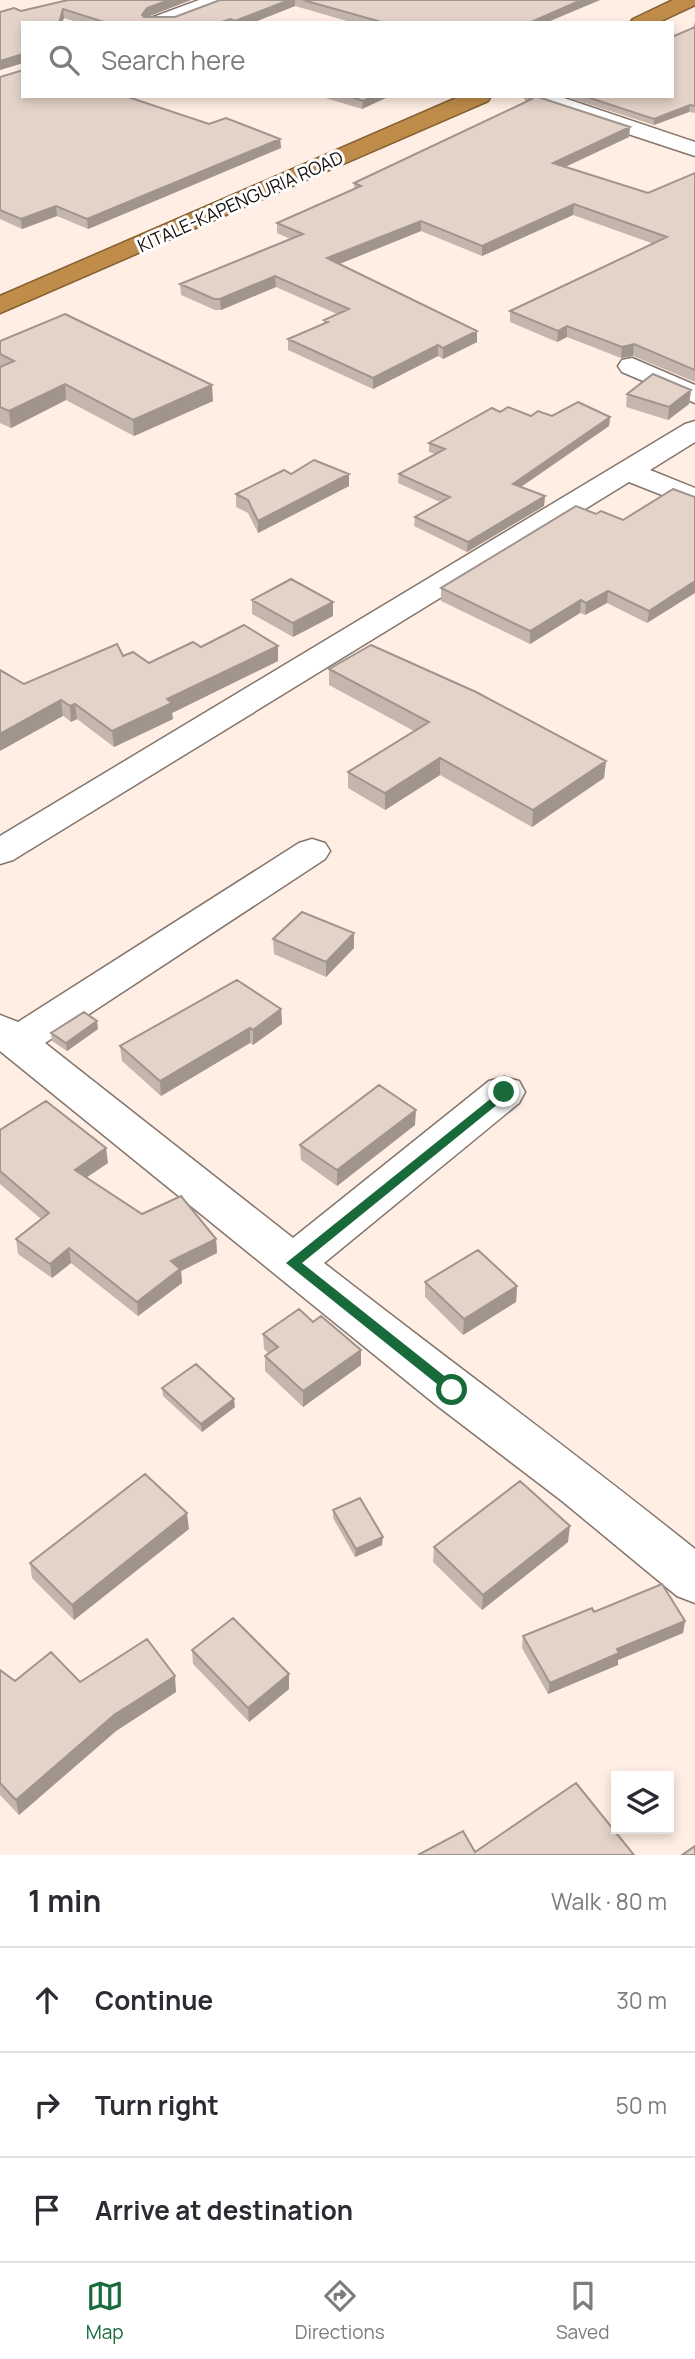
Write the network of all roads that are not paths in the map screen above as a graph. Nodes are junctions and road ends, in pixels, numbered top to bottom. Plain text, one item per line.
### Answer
1 (217, 0) edge
2 (689, 0) edge
3 (160, 21) edge
4 (644, 21) edge
5 (475, 98) edge
6 (542, 98) edge
7 (695, 149) edge
8 (0, 305) edge
9 (632, 366) dead end
10 (695, 395) edge
11 (695, 430) edge
12 (627, 471) junction
13 (695, 499) edge
14 (312, 851) dead end
15 (0, 852) edge
16 (8, 1035) edge
17 (504, 1092) dead end
18 (293, 1263) junction
19 (695, 1580) edge

1 - 3 street
2 - 4 highway
5 - 8 highway, KITALE-KAPENGURIA ROAD
6 - 7 street
9 - 10 street
11 - 12 street
12 - 13 street
12 - 15 street
14 - 16 street
16 - 18 street
17 - 18 street
18 - 19 street

